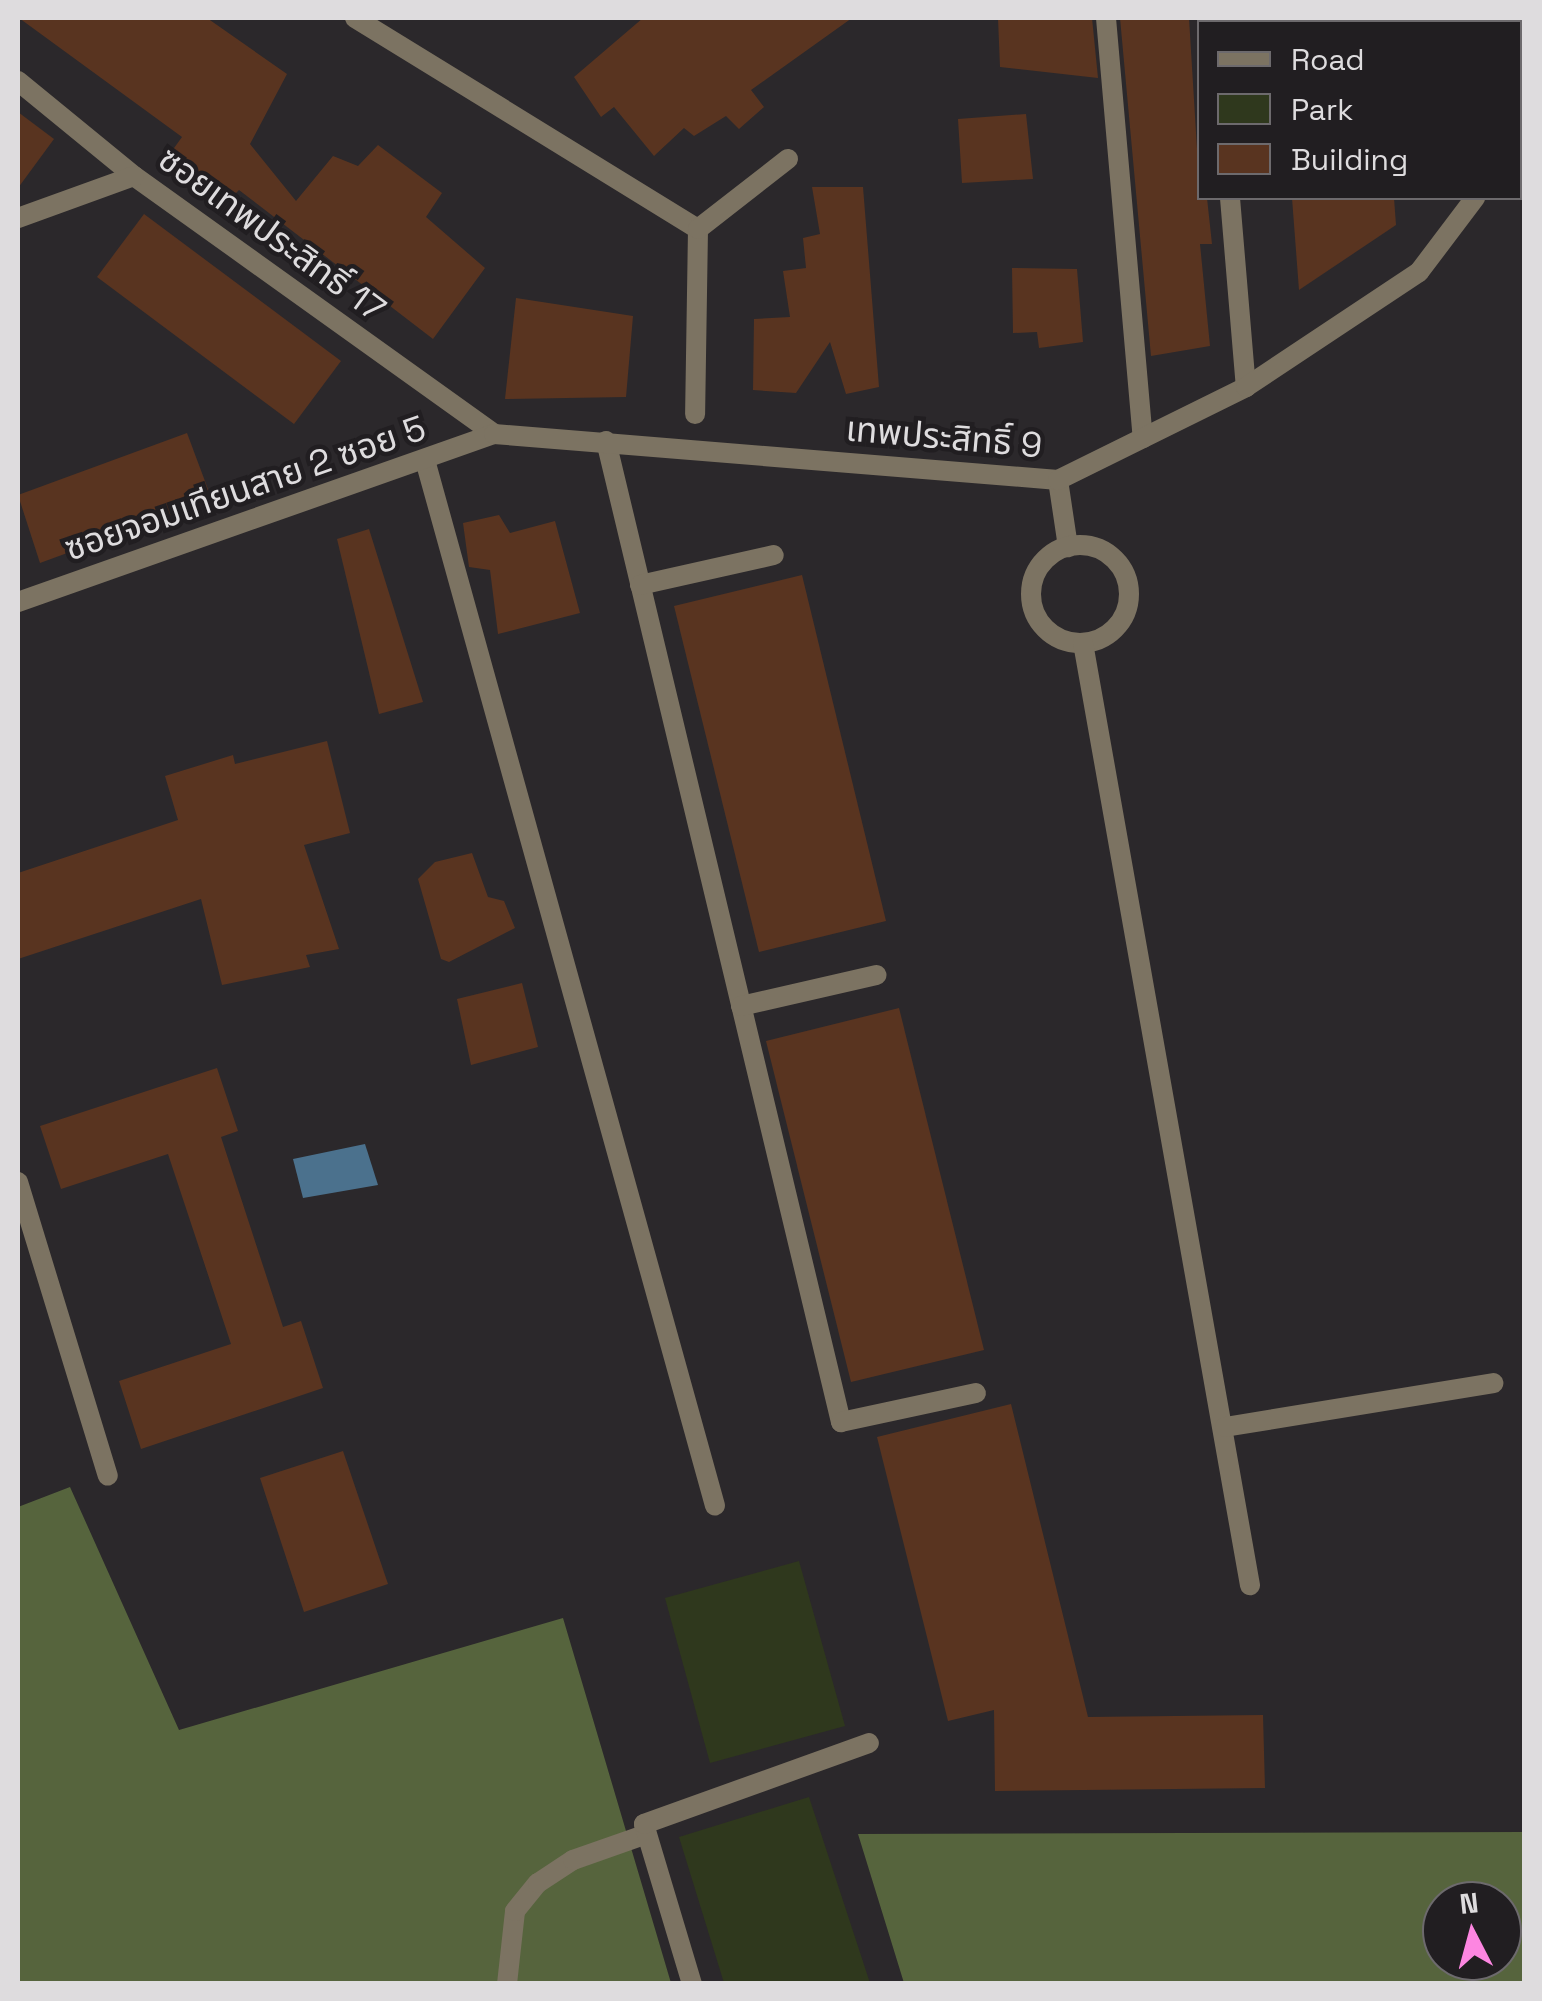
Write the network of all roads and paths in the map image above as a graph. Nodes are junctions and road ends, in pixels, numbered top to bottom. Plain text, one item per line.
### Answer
1 (356, 18) edge
2 (1106, 18) edge
3 (18, 81) edge
4 (788, 159) dead end
5 (134, 176) junction
6 (1230, 200) edge
7 (1473, 200) edge
8 (18, 218) edge
9 (698, 228) junction
10 (1246, 387) junction
11 (695, 414) dead end
12 (494, 434) junction
13 (1143, 438) junction
14 (606, 441) junction
15 (425, 460) junction
16 (1058, 480) junction
17 (1068, 547) junction
18 (774, 555) dead end
19 (640, 585) junction
20 (18, 602) edge
21 (1082, 643) junction
22 (876, 975) dead end
23 (740, 1006) junction
24 (18, 1182) edge
25 (1494, 1383) dead end
26 (976, 1392) dead end
27 (1226, 1427) junction
28 (108, 1476) dead end
29 (715, 1506) dead end
30 (1250, 1585) dead end
31 (869, 1743) dead end
32 (646, 1834) junction
33 (508, 1984) edge
34 (692, 1984) edge

1 - 9 street
2 - 13 street
3 - 5 street, ซอยเทพประสิทธิ์ 17
4 - 9 street
5 - 8 street
5 - 12 street, ซอยเทพประสิทธิ์ 17
6 - 10 street
7 - 10 street, เทพประสิทธิ์ 9
9 - 11 street
10 - 13 street, เทพประสิทธิ์ 9
12 - 14 street, เทพประสิทธิ์ 9
12 - 15 street, ซอยจอมเทียนสาย 2 ซอย 5
13 - 16 street, เทพประสิทธิ์ 9
14 - 16 street, เทพประสิทธิ์ 9
14 - 19 street
15 - 20 street, ซอยจอมเทียนสาย 2 ซอย 5
15 - 29 street
16 - 17 street
17 - 21 street
17 - 21 street
18 - 19 street
19 - 23 street
21 - 27 street
22 - 23 street
23 - 26 street
24 - 28 street
25 - 27 street
27 - 30 street
31 - 32 street
32 - 33 street
32 - 34 street

